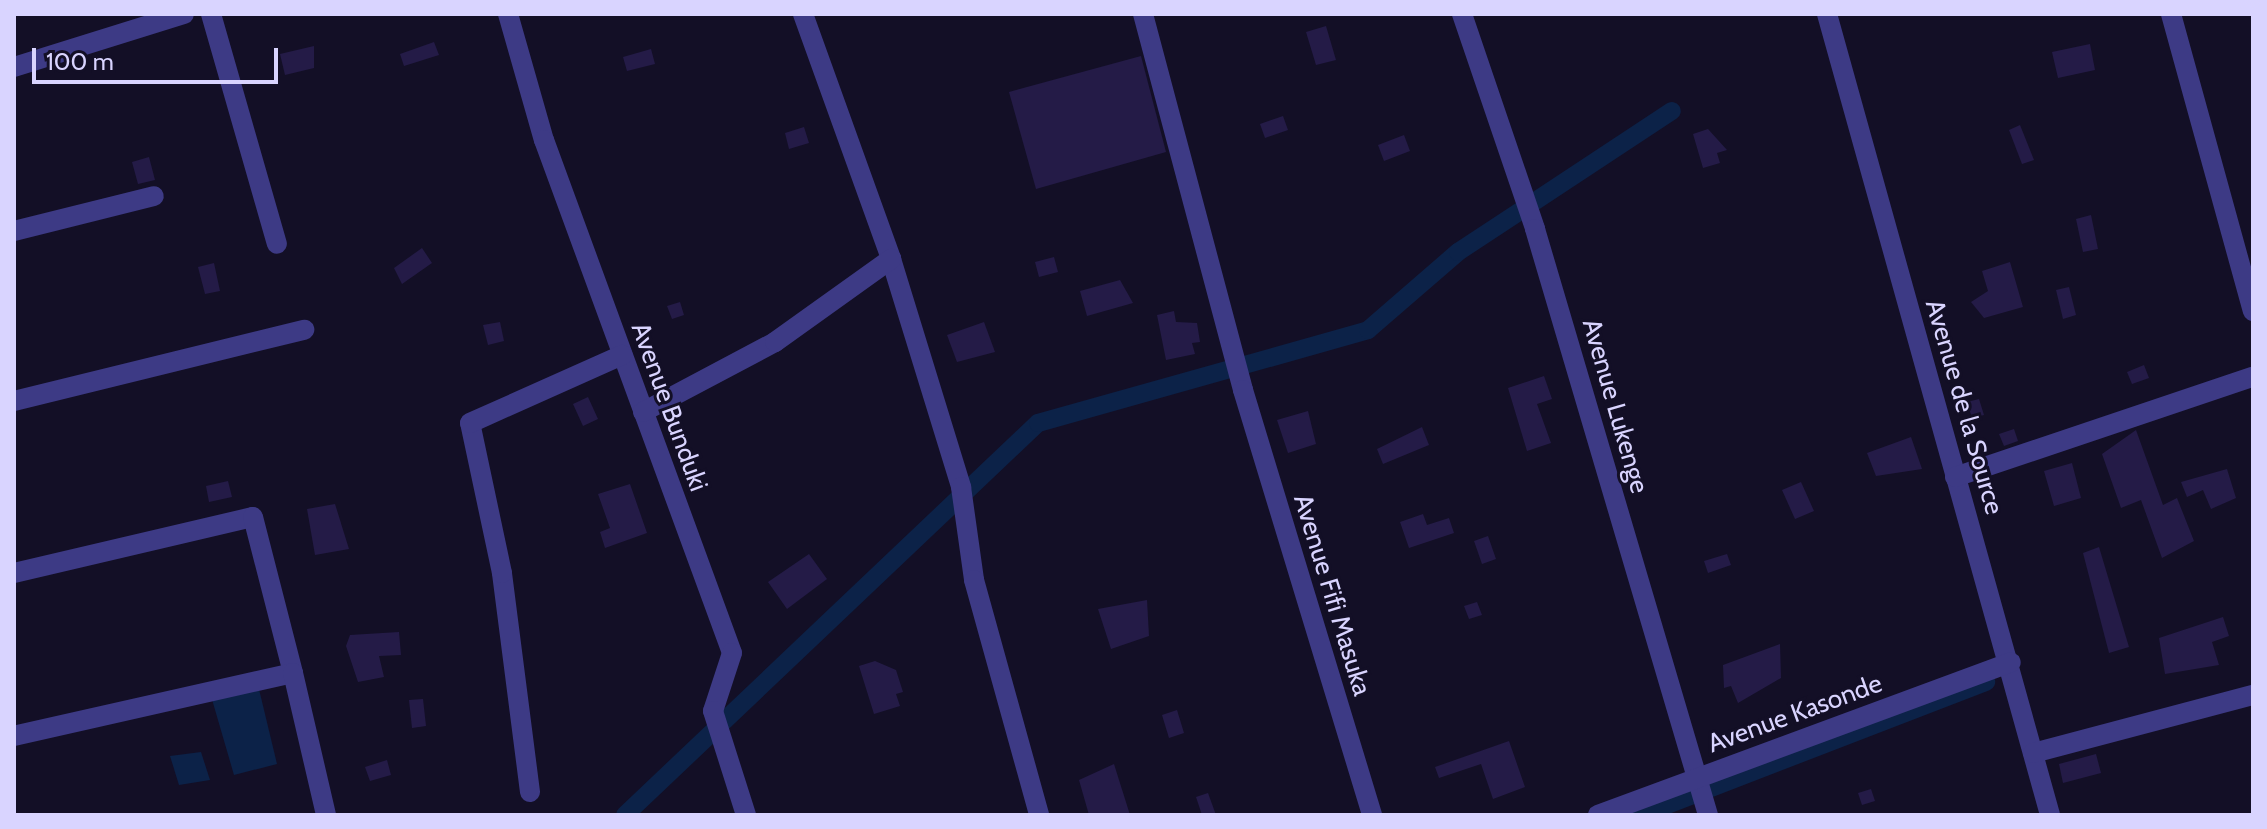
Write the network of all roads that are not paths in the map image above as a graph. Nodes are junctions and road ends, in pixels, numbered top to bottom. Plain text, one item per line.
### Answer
1 (184, 14) edge
2 (211, 14) edge
3 (508, 14) edge
4 (803, 14) edge
5 (1143, 14) edge
6 (1462, 14) edge
7 (1827, 14) edge
8 (2171, 14) edge
9 (14, 67) edge
10 (154, 196) dead end
11 (14, 231) edge
12 (277, 244) dead end
13 (891, 259) junction
14 (2253, 311) edge
15 (304, 330) dead end
16 (622, 355) junction
17 (2253, 377) edge
18 (14, 401) edge
19 (643, 412) junction
20 (1955, 477) junction
21 (14, 573) edge
22 (2011, 662) junction
23 (293, 673) junction
24 (2253, 695) edge
25 (14, 736) edge
26 (2033, 753) junction
27 (1698, 777) junction
28 (530, 792) dead end
29 (326, 815) edge
30 (746, 815) edge
31 (1039, 815) edge
32 (1372, 815) edge
33 (1598, 815) edge
34 (1708, 815) edge
35 (2050, 815) edge

1 - 9 street
2 - 12 street
3 - 16 street, Avenue Bunduki
4 - 13 street
5 - 32 street, Avenue Fifi Masuka
6 - 27 street, Avenue Lukenge
7 - 20 street, Avenue de la Source
8 - 14 street
10 - 11 street
13 - 19 street
13 - 31 street
15 - 18 street
16 - 19 street, Avenue Bunduki
16 - 28 street
17 - 20 street
19 - 30 street, Avenue Bunduki
20 - 22 street, Avenue de la Source
21 - 23 street
22 - 26 street, Avenue de la Source
22 - 27 street, Avenue Kasonde
23 - 25 street
23 - 29 street
24 - 26 street
26 - 35 street, Avenue de la Source
27 - 33 street, Avenue Kasonde
27 - 34 street, Avenue Lukenge

